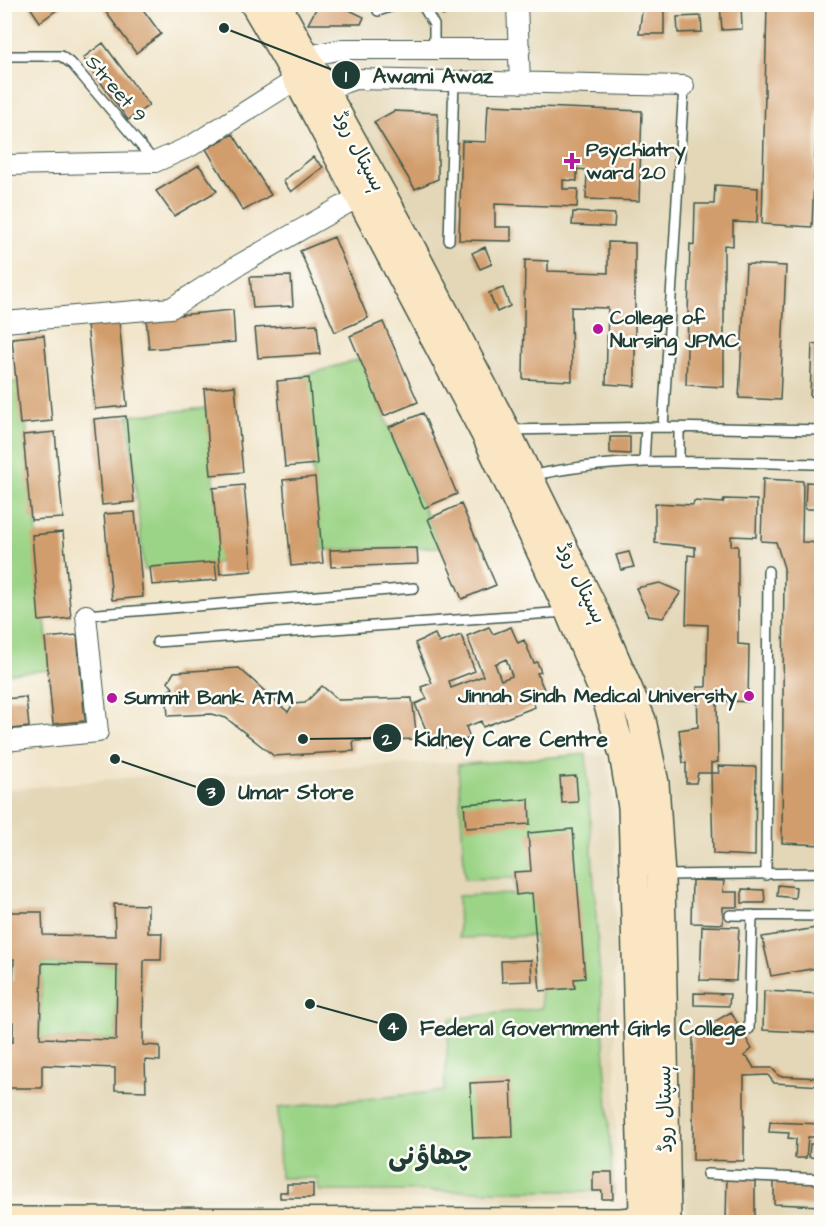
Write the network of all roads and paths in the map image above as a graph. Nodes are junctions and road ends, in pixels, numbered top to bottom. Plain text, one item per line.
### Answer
1 (254, 4) edge
2 (277, 4) edge
3 (399, 4) edge
4 (422, 4) edge
5 (517, 4) edge
6 (378, 11) dead end
7 (435, 48) junction
8 (520, 49) junction
9 (4, 56) edge
10 (303, 68) junction
11 (454, 80) junction
12 (520, 83) junction
13 (684, 86) joint
14 (326, 89) junction
15 (155, 162) junction
16 (4, 165) edge
17 (360, 196) junction
18 (449, 240) dead end
19 (4, 322) edge
20 (645, 427) junction
21 (663, 427) junction
22 (679, 428) junction
23 (506, 430) junction
24 (822, 430) edge
25 (644, 462) junction
26 (679, 462) junction
27 (822, 464) edge
28 (529, 476) junction
29 (768, 572) dead end
30 (414, 588) dead end
31 (582, 612) junction
32 (86, 615) joint
33 (157, 642) dead end
34 (4, 741) edge
35 (822, 873) edge
36 (766, 875) junction
37 (661, 876) junction
38 (730, 915) dead end
39 (752, 915) junction
40 (822, 916) edge
41 (749, 1029) dead end
42 (707, 1174) dead end
43 (822, 1179) edge
44 (4, 1221) edge
45 (667, 1222) edge

1 - 10 main road, ہسپتال روڈ
2 - 10 main road, ہسپتال روڈ
3 - 6 lane
4 - 7 lane
5 - 8 street
7 - 8 street
7 - 10 street
8 - 12 street
9 - 15 lane, Street 9
10 - 14 main road, ہسپتال روڈ
10 - 15 street
10 - 17 main road, ہسپتال روڈ
11 - 12 street
11 - 14 street
11 - 18 lane
12 - 13 street
13 - 21 lane
14 - 23 main road, ہسپتال روڈ
15 - 16 street
17 - 19 street
17 - 31 main road, ہسپتال روڈ
20 - 21 lane
20 - 23 lane
20 - 25 lane
21 - 22 lane
22 - 24 lane
22 - 26 lane
23 - 28 main road, ہسپتال روڈ
25 - 26 lane
25 - 28 lane
26 - 27 lane
28 - 31 main road, ہسپتال روڈ
29 - 36 lane
30 - 32 lane
31 - 33 lane
31 - 37 main road, ہسپتال روڈ
31 - 44 main road, ہسپتال روڈ
32 - 34 street
35 - 36 lane
36 - 37 lane
37 - 45 main road, ہسپتال روڈ
38 - 39 lane
39 - 40 lane
39 - 41 lane
42 - 43 lane

